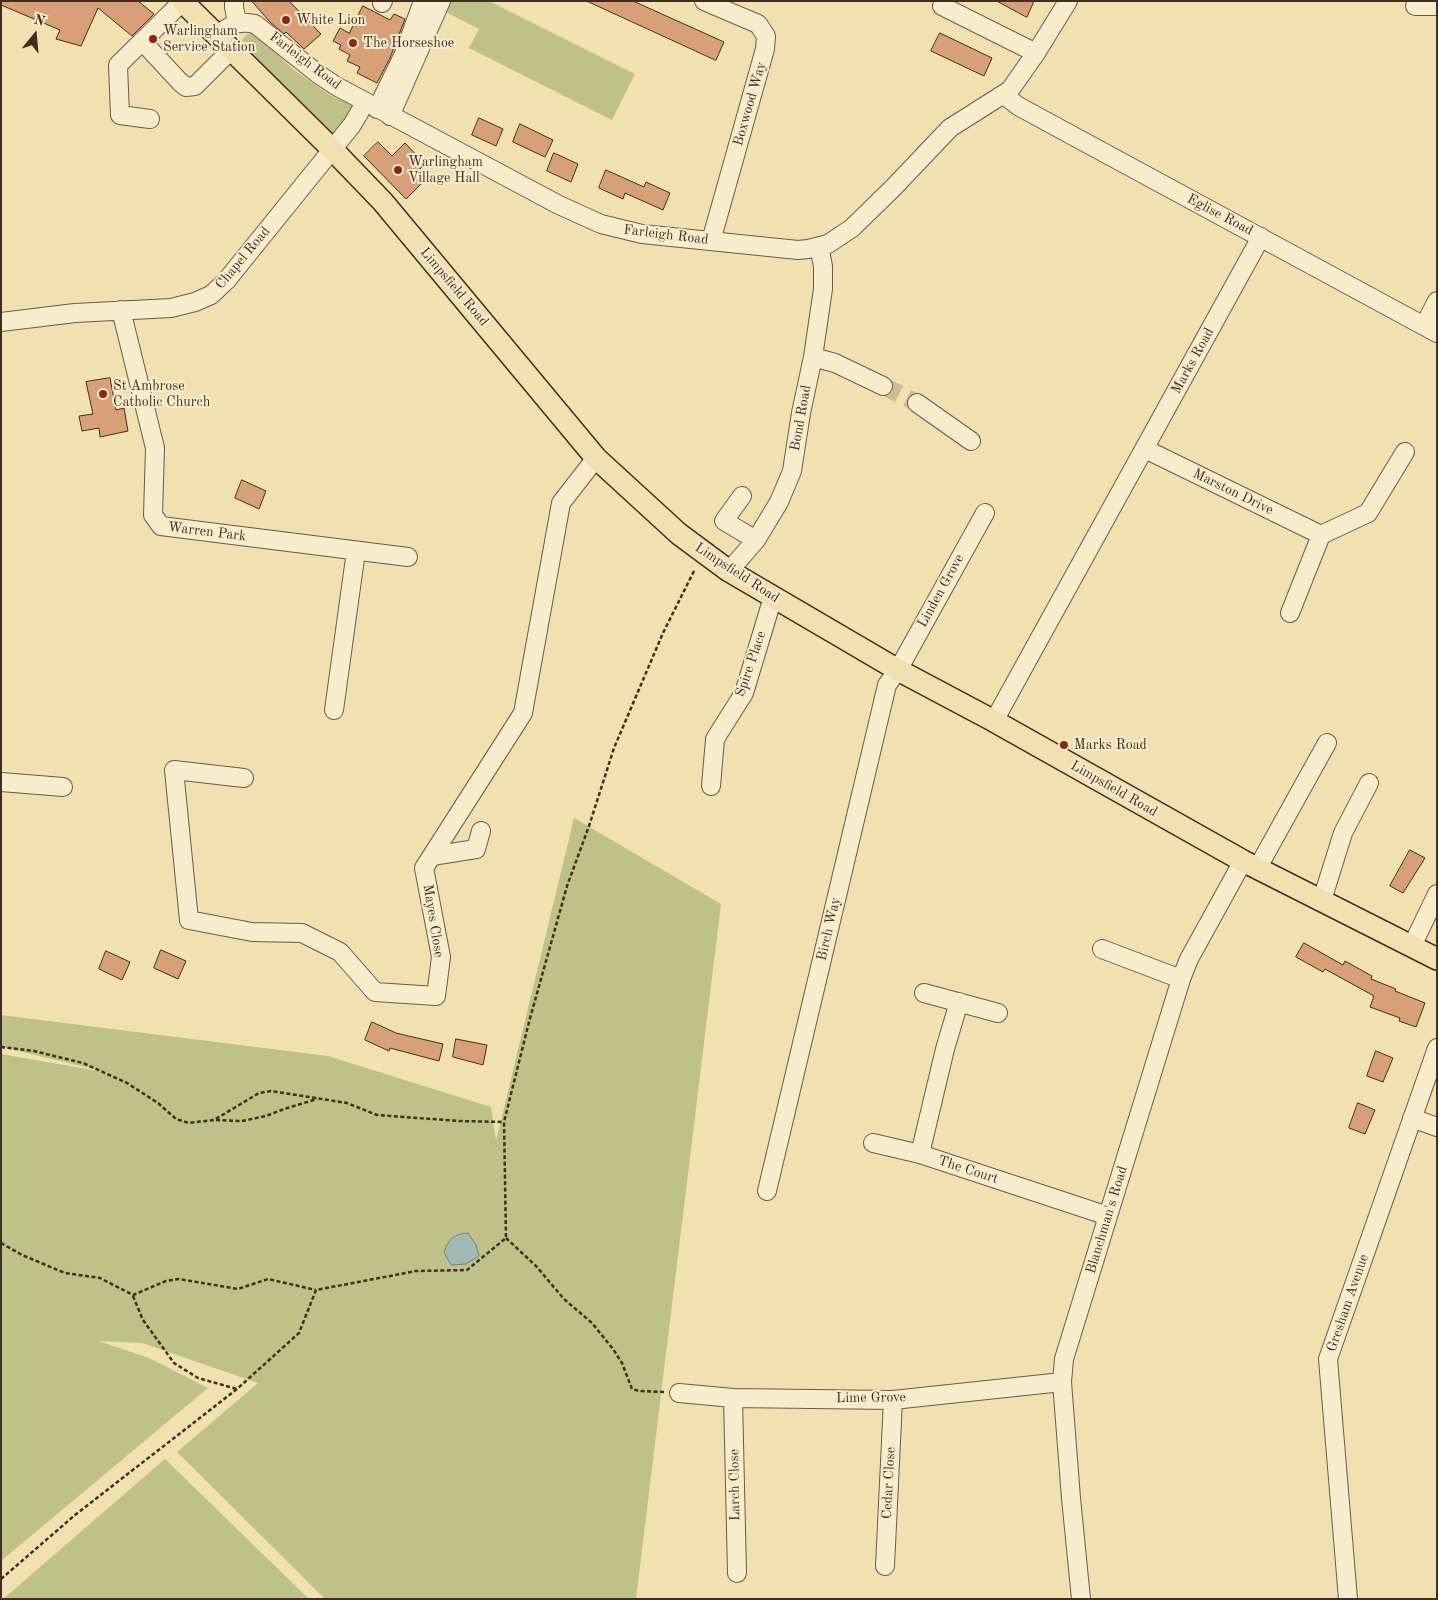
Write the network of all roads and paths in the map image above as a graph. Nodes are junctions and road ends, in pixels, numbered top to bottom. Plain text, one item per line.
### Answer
1 (234, 1) edge
2 (423, 1) edge
3 (441, 1) edge
4 (704, 1) edge
5 (1068, 1) edge
6 (182, 2) edge
7 (942, 6) dead end
8 (1415, 6) dead end
9 (1437, 6) edge
10 (237, 22) junction
11 (142, 41) junction
12 (224, 43) junction
13 (1036, 54) junction
14 (1004, 95) junction
15 (377, 109) junction
16 (150, 119) dead end
17 (332, 149) junction
18 (1262, 237) junction
19 (711, 241) junction
20 (819, 246) junction
21 (1437, 301) edge
22 (121, 310) junction
23 (1, 322) edge
24 (1430, 329) edge
25 (813, 357) junction
26 (883, 386) tunnel mouth
27 (917, 403) tunnel mouth
28 (971, 441) dead end
29 (1145, 448) junction
30 (1405, 452) dead end
31 (596, 458) junction
32 (742, 496) dead end
33 (985, 513) dead end
34 (1321, 535) junction
35 (756, 540) junction
36 (356, 550) junction
37 (704, 552) junction
38 (408, 556) dead end
39 (729, 571) junction
40 (773, 597) junction
41 (1290, 613) dead end
42 (898, 670) junction
43 (334, 710) dead end
44 (994, 721) junction
45 (1327, 743) dead end
46 (244, 778) dead end
47 (1, 782) edge
48 (1369, 783) dead end
49 (711, 786) dead end
50 (63, 787) dead end
51 (481, 831) dead end
52 (432, 856) junction
53 (1250, 865) junction
54 (1437, 894) edge
55 (1322, 900) junction
56 (1412, 946) junction
57 (1102, 949) dead end
58 (1437, 959) edge
59 (1181, 979) junction
60 (924, 993) dead end
61 (959, 1002) junction
62 (998, 1013) dead end
63 (1, 1047) edge
64 (1437, 1048) edge
65 (320, 1099) junction
66 (1412, 1118) junction
67 (214, 1120) junction
68 (504, 1122) junction
69 (1437, 1127) edge
70 (873, 1143) dead end
71 (920, 1154) junction
72 (767, 1191) dead end
73 (1108, 1216) junction
74 (506, 1238) junction
75 (1, 1243) edge
76 (316, 1290) junction
77 (133, 1296) junction
78 (1062, 1382) junction
79 (237, 1390) junction
80 (679, 1393) joint
81 (733, 1398) junction
82 (893, 1400) junction
83 (885, 1566) dead end
84 (737, 1573) dead end
85 (1, 1579) edge
86 (1081, 1599) edge
87 (1348, 1599) edge

1 - 10 street
2 - 15 street
3 - 15 street
4 - 19 street, Boxwood Way
5 - 13 street, Farleigh Road
6 - 11 street
6 - 12 main road, Limpsfield Road
7 - 13 street
8 - 9 street
10 - 12 street
10 - 15 street, Farleigh Road
11 - 12 street
11 - 16 street
12 - 17 main road, Limpsfield Road
13 - 14 street, Farleigh Road
14 - 18 street, Eglise Road
14 - 20 street, Farleigh Road
15 - 17 street, Chapel Road
15 - 19 street, Farleigh Road
17 - 22 street, Chapel Road
17 - 31 main road, Limpsfield Road
18 - 24 street, Eglise Road
18 - 29 street, Marks Road
19 - 20 street, Farleigh Road
20 - 25 street, Bond Road
21 - 24 street
22 - 23 street, Chapel Road
22 - 36 street, Warren Park
25 - 26 street
25 - 35 street, Bond Road
27 - 28 street
29 - 34 street, Marston Drive
29 - 44 street, Marks Road
30 - 34 street
31 - 37 main road, Limpsfield Road
31 - 52 street, Mayes Close
32 - 35 street
33 - 42 street, Linden Grove
34 - 41 street
35 - 39 street, Bond Road
36 - 38 street, Warren Park
36 - 43 street
37 - 39 main road, Limpsfield Road
37 - 68 path
39 - 40 main road, Limpsfield Road
40 - 42 main road, Limpsfield Road
40 - 49 street, Spire Place
42 - 44 main road, Limpsfield Road
42 - 72 street, Birch Way
44 - 53 main road, Limpsfield Road
45 - 53 street, Blanchman's Road
46 - 52 street, Mayes Close
47 - 50 street
48 - 55 street
51 - 52 street
53 - 55 main road, Limpsfield Road
53 - 59 street, Blanchman's Road
54 - 56 street
55 - 56 main road, Limpsfield Road
56 - 58 main road, Limpsfield Road
57 - 59 street
59 - 73 street, Blanchman's Road
60 - 61 street
61 - 62 street
61 - 71 street, The Court
63 - 67 path
64 - 66 street, Gresham Avenue
65 - 67 path
65 - 67 path
65 - 68 path
66 - 69 street
66 - 87 street, Gresham Avenue
68 - 74 path
70 - 71 street
71 - 73 street, The Court
73 - 78 street, Blanchman's Road
74 - 76 path
74 - 80 path
75 - 77 path
76 - 77 path
76 - 79 path
77 - 79 path
78 - 82 street, Lime Grove
78 - 86 street, Blanchman's Road
79 - 85 path
80 - 81 street, Lime Grove
81 - 82 street, Lime Grove
81 - 84 street, Larch Close
82 - 83 street, Cedar Close

